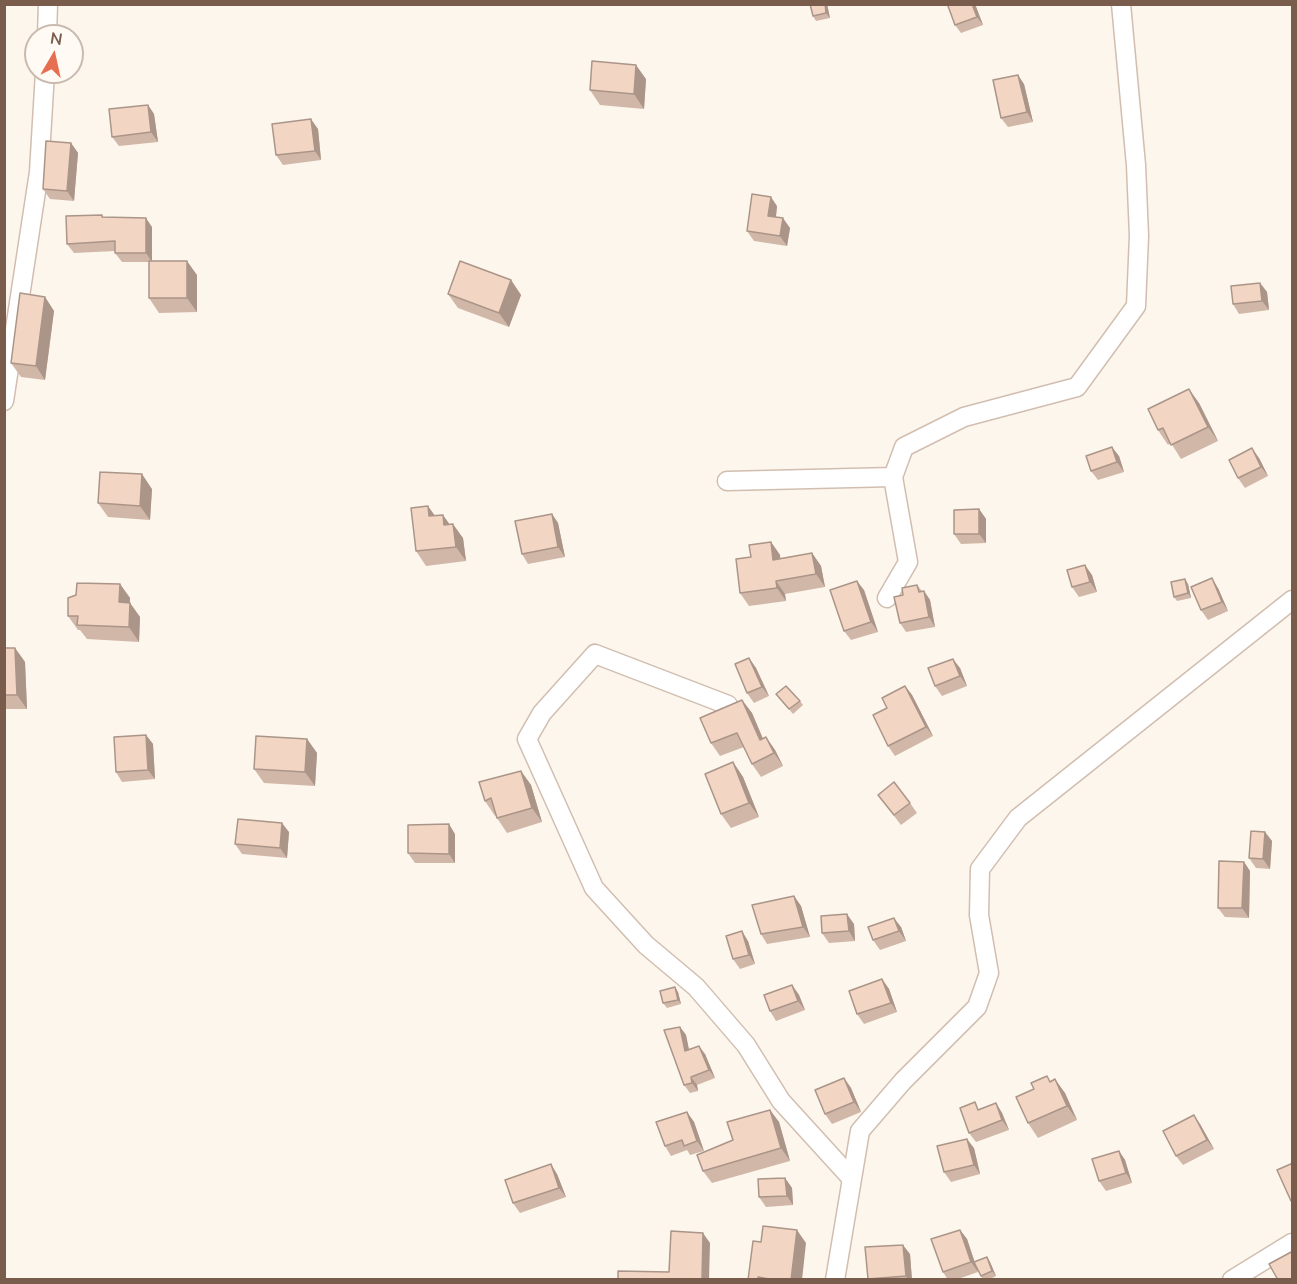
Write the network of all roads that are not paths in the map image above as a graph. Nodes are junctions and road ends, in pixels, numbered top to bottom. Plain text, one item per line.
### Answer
1 (48, 4) edge
2 (1121, 4) edge
3 (47, 24) edge
4 (44, 84) edge
5 (4, 401) edge
6 (893, 477) junction
7 (727, 481) dead end
8 (887, 598) dead end
9 (1293, 600) edge
10 (728, 705) edge
11 (852, 1179) junction
12 (1293, 1243) edge
13 (836, 1280) edge
14 (1232, 1280) edge

1 - 3 street
2 - 6 street
4 - 5 street
6 - 7 street
6 - 8 street
9 - 11 street
10 - 11 street
11 - 13 street
12 - 14 street

